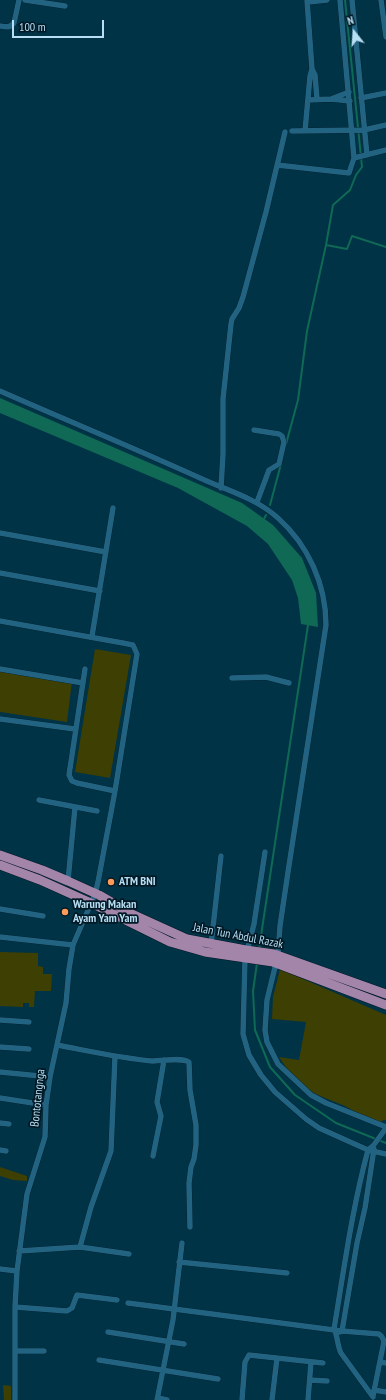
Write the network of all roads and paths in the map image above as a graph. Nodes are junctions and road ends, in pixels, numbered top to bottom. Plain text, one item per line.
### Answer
1 (19, 0) edge
2 (25, 0) edge
3 (327, 0) edge
4 (340, 0) edge
5 (352, 0) edge
6 (381, 0) edge
7 (308, 1) edge
8 (51, 2) edge
9 (65, 6) dead end
10 (0, 26) edge
11 (386, 37) edge
12 (312, 70) junction
13 (349, 92) junction
14 (386, 93) edge
15 (361, 98) junction
16 (317, 99) junction
17 (331, 99) junction
18 (308, 100) junction
19 (350, 101) junction
20 (386, 125) edge
21 (364, 130) junction
22 (292, 131) dead end
23 (305, 131) junction
24 (352, 131) junction
25 (285, 132) dead end
26 (386, 150) edge
27 (366, 155) junction
28 (354, 158) junction
29 (277, 165) junction
30 (0, 391) edge
31 (254, 430) dead end
32 (221, 488) junction
33 (257, 502) junction
34 (113, 508) dead end
35 (0, 534) edge
36 (106, 552) junction
37 (0, 573) edge
38 (100, 591) junction
39 (0, 621) edge
40 (92, 636) junction
41 (0, 669) edge
42 (85, 669) dead end
43 (232, 678) dead end
44 (83, 683) junction
45 (289, 684) dead end
46 (0, 719) edge
47 (75, 730) junction
48 (115, 791) junction
49 (38, 800) dead end
50 (75, 807) junction
51 (97, 811) dead end
52 (265, 852) dead end
53 (0, 855) edge
54 (221, 856) dead end
55 (0, 865) edge
56 (68, 881) junction
57 (95, 894) junction
58 (91, 903) junction
59 (0, 909) edge
60 (43, 916) dead end
61 (0, 937) edge
62 (73, 945) junction
63 (210, 949) junction
64 (248, 955) junction
65 (275, 958) junction
66 (386, 994) edge
67 (386, 1005) edge
68 (0, 1020) edge
69 (29, 1022) dead end
70 (57, 1046) junction
71 (0, 1047) edge
72 (29, 1049) dead end
73 (115, 1056) junction
74 (164, 1060) junction
75 (0, 1072) edge
76 (50, 1077) junction
77 (0, 1098) edge
78 (46, 1105) junction
79 (0, 1123) edge
80 (9, 1124) dead end
81 (386, 1128) edge
82 (373, 1148) junction
83 (386, 1154) edge
84 (153, 1156) dead end
85 (354, 1206) junction
86 (365, 1208) junction
87 (190, 1227) dead end
88 (182, 1243) dead end
89 (80, 1247) junction
90 (19, 1251) junction
91 (129, 1254) dead end
92 (180, 1262) junction
93 (0, 1269) edge
94 (16, 1271) junction
95 (287, 1274) dead end
96 (117, 1300) dead end
97 (128, 1303) dead end
98 (14, 1308) junction
99 (174, 1310) junction
100 (334, 1330) junction
101 (108, 1332) dead end
102 (339, 1333) junction
103 (385, 1341) edge
104 (168, 1342) junction
105 (184, 1344) dead end
106 (15, 1351) junction
107 (44, 1352) dead end
108 (277, 1358) junction
109 (99, 1360) dead end
110 (311, 1362) junction
111 (383, 1362) edge
112 (323, 1363) dead end
113 (163, 1371) junction
114 (218, 1379) dead end
115 (310, 1380) junction
116 (327, 1381) dead end
117 (386, 1392) edge
118 (373, 1396) edge
119 (158, 1399) edge
120 (15, 1400) edge
121 (167, 1400) edge
122 (242, 1400) edge
123 (272, 1400) edge
124 (308, 1400) edge

1 - 10 street
2 - 8 street
3 - 7 street
4 - 13 street
5 - 15 street
6 - 11 street
7 - 12 street
8 - 9 street
12 - 16 street
12 - 18 street
13 - 17 street
13 - 19 street
14 - 15 street
15 - 21 street
16 - 17 street
16 - 18 street
17 - 19 street
18 - 23 street
19 - 24 street
20 - 21 street
21 - 24 street
21 - 27 street
22 - 23 street
23 - 24 street
24 - 28 street
25 - 29 street
26 - 27 street
27 - 28 street
28 - 29 street
29 - 32 street
30 - 32 street
31 - 33 street
32 - 33 street
33 - 65 street
34 - 36 street
35 - 36 street
36 - 38 street
37 - 38 street
38 - 40 street
39 - 40 street
40 - 48 street, Bontotangnga
41 - 44 street
42 - 44 street
43 - 45 street
44 - 47 street
46 - 47 street
47 - 48 street
48 - 57 street, Bontotangnga
49 - 50 street
50 - 51 street
50 - 56 street
52 - 64 street
53 - 56 main road, Jalan Tun Abdul Razak
54 - 63 street
55 - 58 main road, Jalan Tun Abdul Razak
56 - 57 main road, Jalan Tun Abdul Razak
57 - 58 street, Bontotangnga
57 - 63 main road, Jalan Tun Abdul Razak
58 - 62 street, Bontotangnga
58 - 63 main road, Jalan Tun Abdul Razak
59 - 60 street
61 - 62 street
62 - 70 street, Bontotangnga
63 - 64 main road, Jalan Tun Abdul Razak
64 - 65 main road, Jalan Tun Abdul Razak
64 - 82 street
65 - 66 main road, Jalan Tun Abdul Razak
65 - 67 main road, Jalan Tun Abdul Razak
65 - 81 street
68 - 69 street
70 - 73 street
70 - 76 street, Bontotangnga
71 - 72 street
73 - 74 street
73 - 89 street
74 - 84 street
74 - 87 street
75 - 76 street
76 - 78 street, Bontotangnga
77 - 78 street
78 - 90 street, Bontotangnga
79 - 80 street
81 - 82 street
82 - 83 street
82 - 85 street
82 - 86 street
85 - 86 street
85 - 100 street
86 - 102 street
88 - 92 street
89 - 90 street
89 - 91 street
90 - 94 street, Bontotangnga
92 - 95 street
92 - 99 street
93 - 94 street
94 - 98 street, Bontotangnga
96 - 98 street
97 - 99 street
98 - 106 street, Bontotangnga
99 - 100 street
99 - 104 street
100 - 102 street
101 - 104 street
102 - 103 street
102 - 118 street
103 - 111 street
104 - 105 street
104 - 113 street
106 - 107 street
106 - 120 street, Bontotangnga
108 - 110 street
108 - 122 street
108 - 123 street
109 - 113 street
110 - 112 street
110 - 115 street
111 - 118 street
113 - 114 street
113 - 119 street
115 - 116 street
115 - 124 street
117 - 118 street
119 - 121 street

